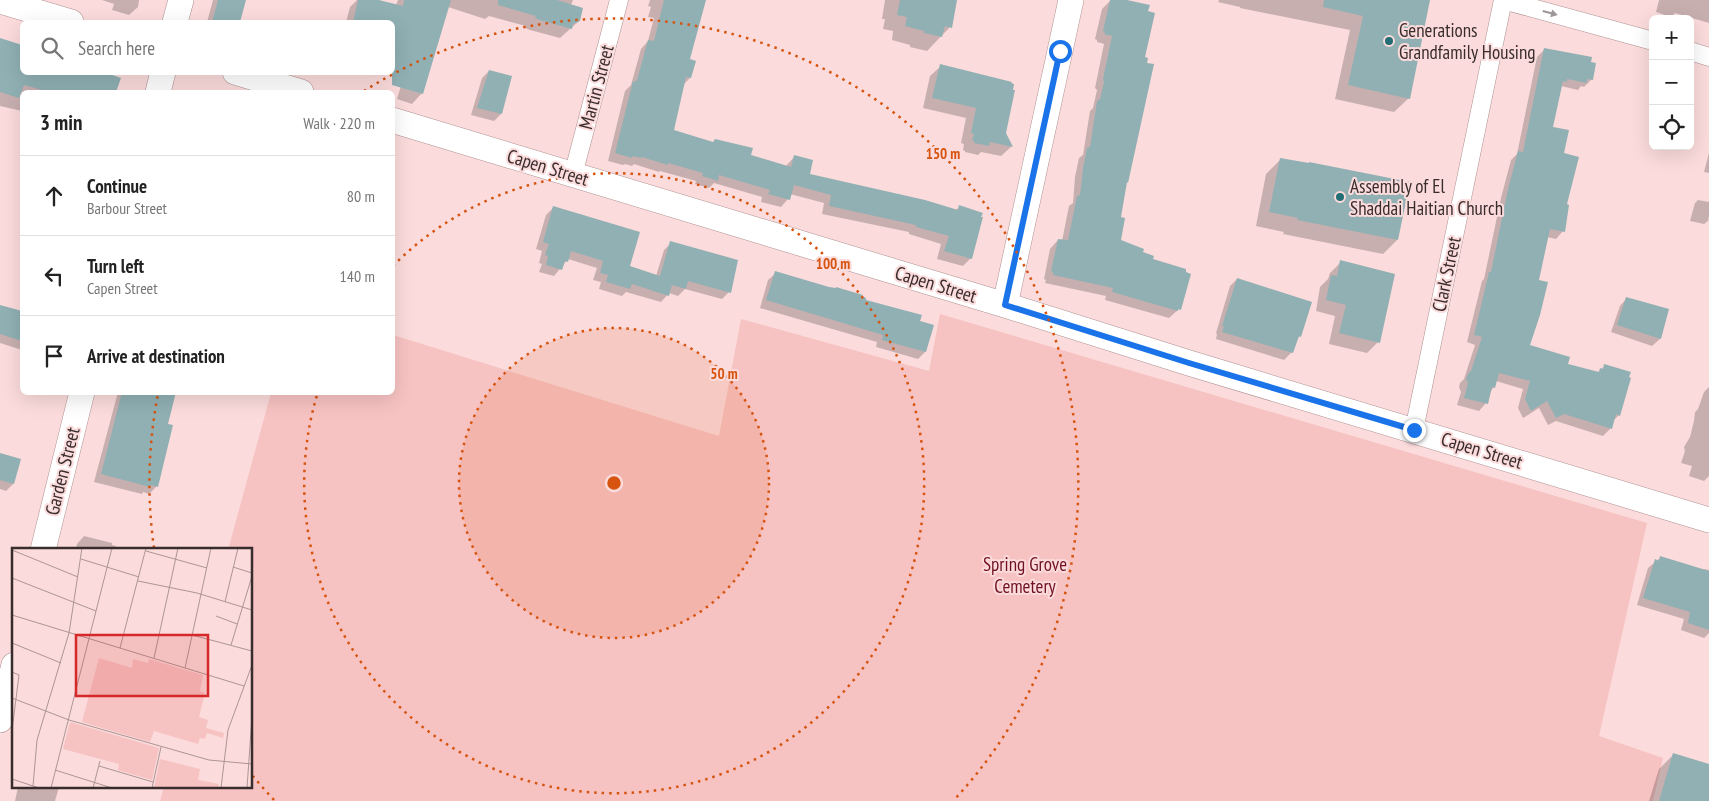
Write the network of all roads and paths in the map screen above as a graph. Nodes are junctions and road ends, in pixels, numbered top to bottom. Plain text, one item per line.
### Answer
1 (181, 0) edge
2 (619, 0) edge
3 (1071, 0) edge
4 (1503, 0) edge
5 (0, 1) edge
6 (63, 20) edge
7 (176, 20) edge
8 (1649, 40) edge
9 (1694, 53) edge
10 (1709, 57) edge
11 (162, 75) edge
12 (245, 75) edge
13 (158, 90) edge
14 (294, 90) edge
15 (395, 121) edge
16 (573, 175) junction
17 (1005, 305) junction
18 (81, 395) edge
19 (1414, 430) junction
20 (1709, 520) edge
21 (43, 548) edge
22 (12, 673) edge
23 (0, 720) edge

1 - 7 street
2 - 16 street, Martin Street
3 - 17 street
4 -> 8 street
4 - 19 street, Clark Street
5 - 6 street
9 - 10 street
11 - 13 street
12 - 14 street
15 - 16 street, Capen Street
16 - 17 street, Capen Street
17 - 19 street, Capen Street
18 - 21 street, Garden Street
19 - 20 street, Capen Street
22 - 23 street

